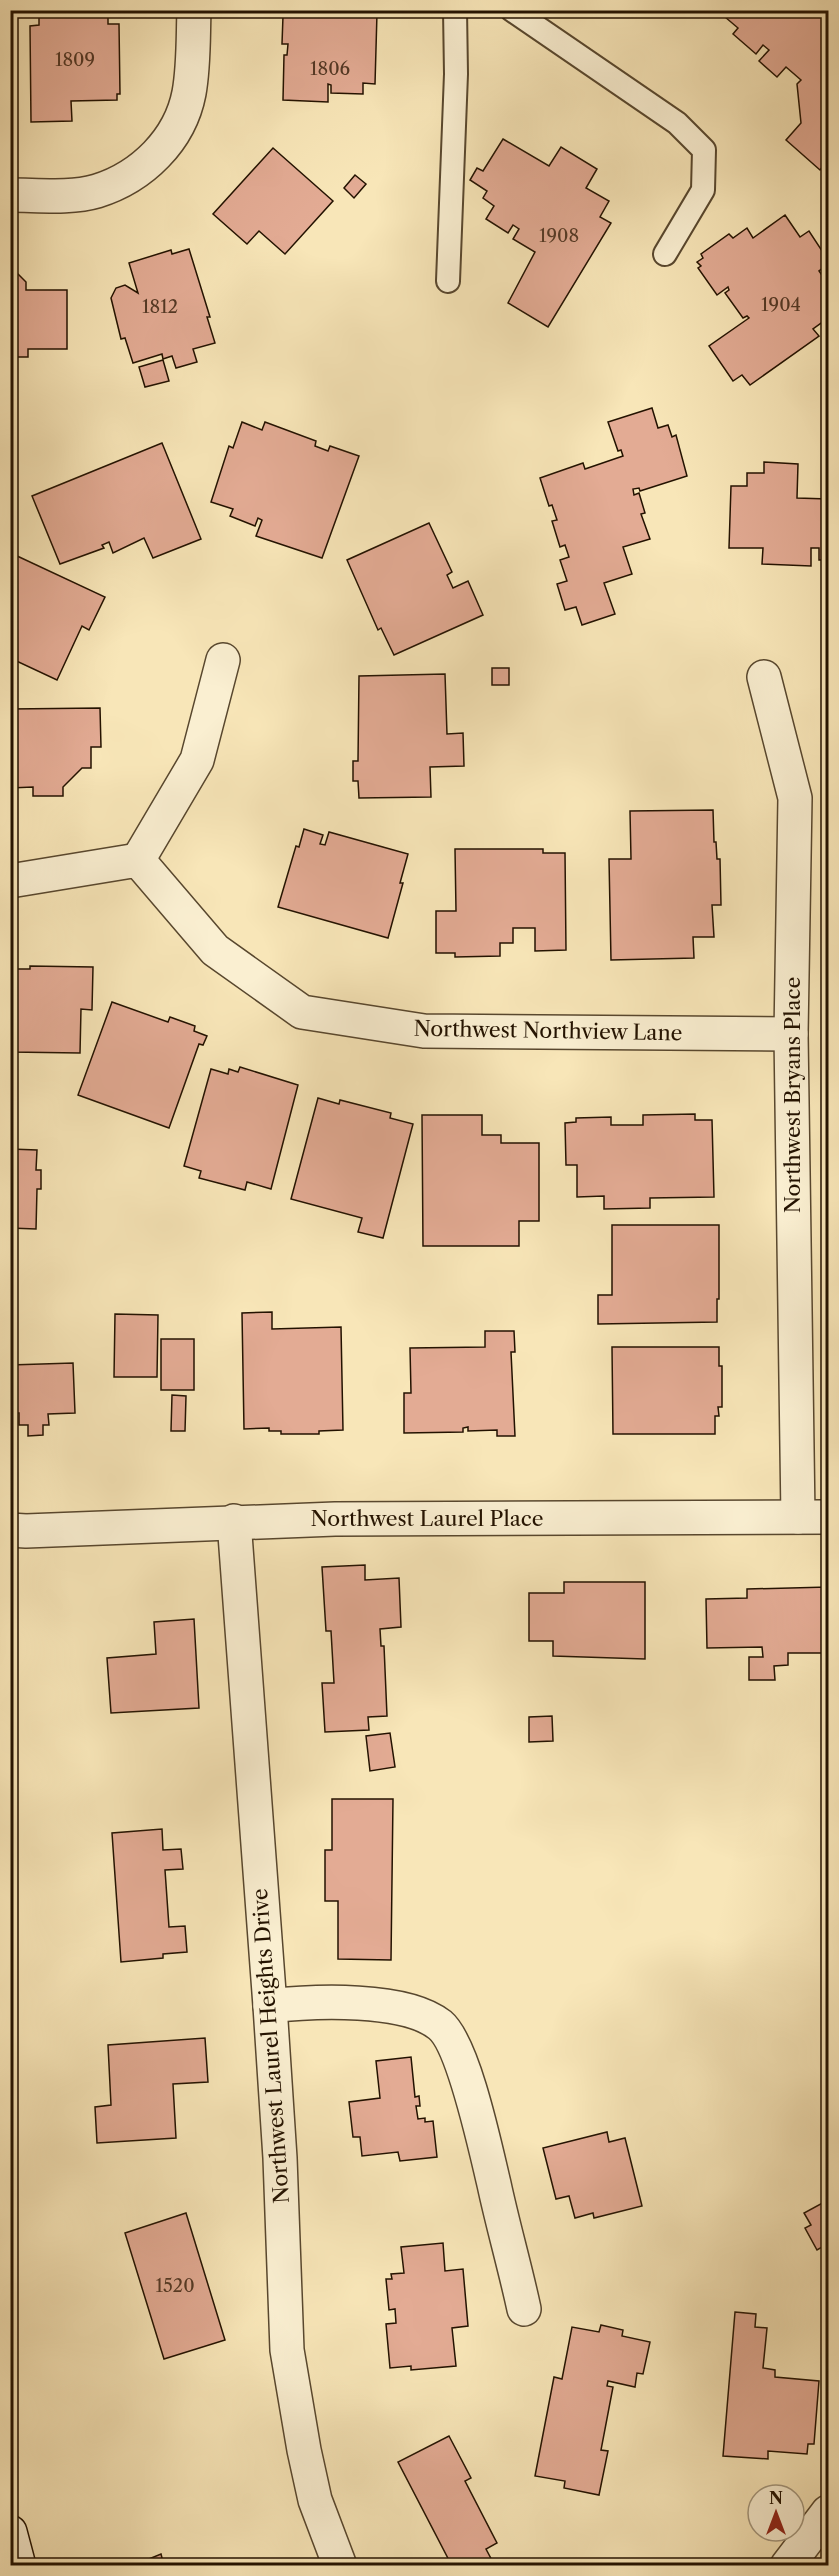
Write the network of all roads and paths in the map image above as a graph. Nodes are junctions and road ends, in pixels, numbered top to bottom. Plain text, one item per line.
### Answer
1 (194, 10) edge
2 (455, 10) edge
3 (512, 10) edge
4 (10, 195) edge
5 (665, 254) dead end
6 (448, 280) dead end
7 (223, 660) dead end
8 (764, 677) dead end
9 (138, 860) junction
10 (10, 881) edge
11 (791, 1034) junction
12 (813, 1517) edge
13 (234, 1521) junction
14 (16, 1532) edge
15 (270, 2006) junction
16 (524, 2309) dead end
17 (828, 2512) edge
18 (10, 2532) edge
19 (20, 2565) edge
20 (340, 2565) edge
21 (787, 2565) edge

1 - 4 street
2 - 6 lane
3 - 5 lane
7 - 9 street
8 - 11 street, Northwest Bryans Place
9 - 10 street
9 - 11 street, Northwest Northview Lane
11 - 12 street, Northwest Bryans Place
12 - 13 street, Northwest Laurel Place
13 - 14 street, Northwest Laurel Place
13 - 15 street, Northwest Laurel Heights Drive
15 - 16 street
15 - 20 street, Northwest Laurel Heights Drive
17 - 21 street
18 - 19 street

